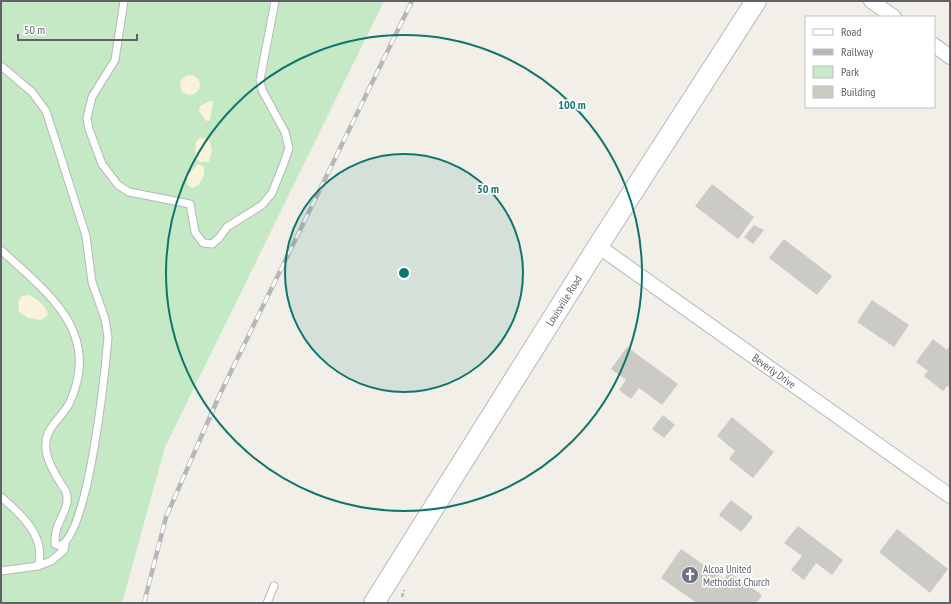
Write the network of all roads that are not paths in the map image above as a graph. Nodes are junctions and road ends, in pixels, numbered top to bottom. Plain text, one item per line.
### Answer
1 (124, 1) edge
2 (275, 1) edge
3 (756, 1) edge
4 (871, 1) edge
5 (893, 16) edge
6 (935, 46) edge
7 (950, 56) edge
8 (1, 66) edge
9 (598, 246) junction
10 (1, 250) edge
11 (950, 496) edge
12 (1, 497) edge
13 (65, 544) junction
14 (38, 566) junction
15 (1, 571) edge
16 (274, 586) dead end
17 (267, 603) edge
18 (374, 603) edge

1 - 2 lane
3 - 9 main road, Louisville Road
4 - 5 street
6 - 7 street
8 - 13 lane
9 - 11 street, Beverly Drive
9 - 18 main road, Louisville Road
10 - 13 lane
12 - 14 lane
13 - 14 lane
14 - 15 lane
16 - 17 lane

